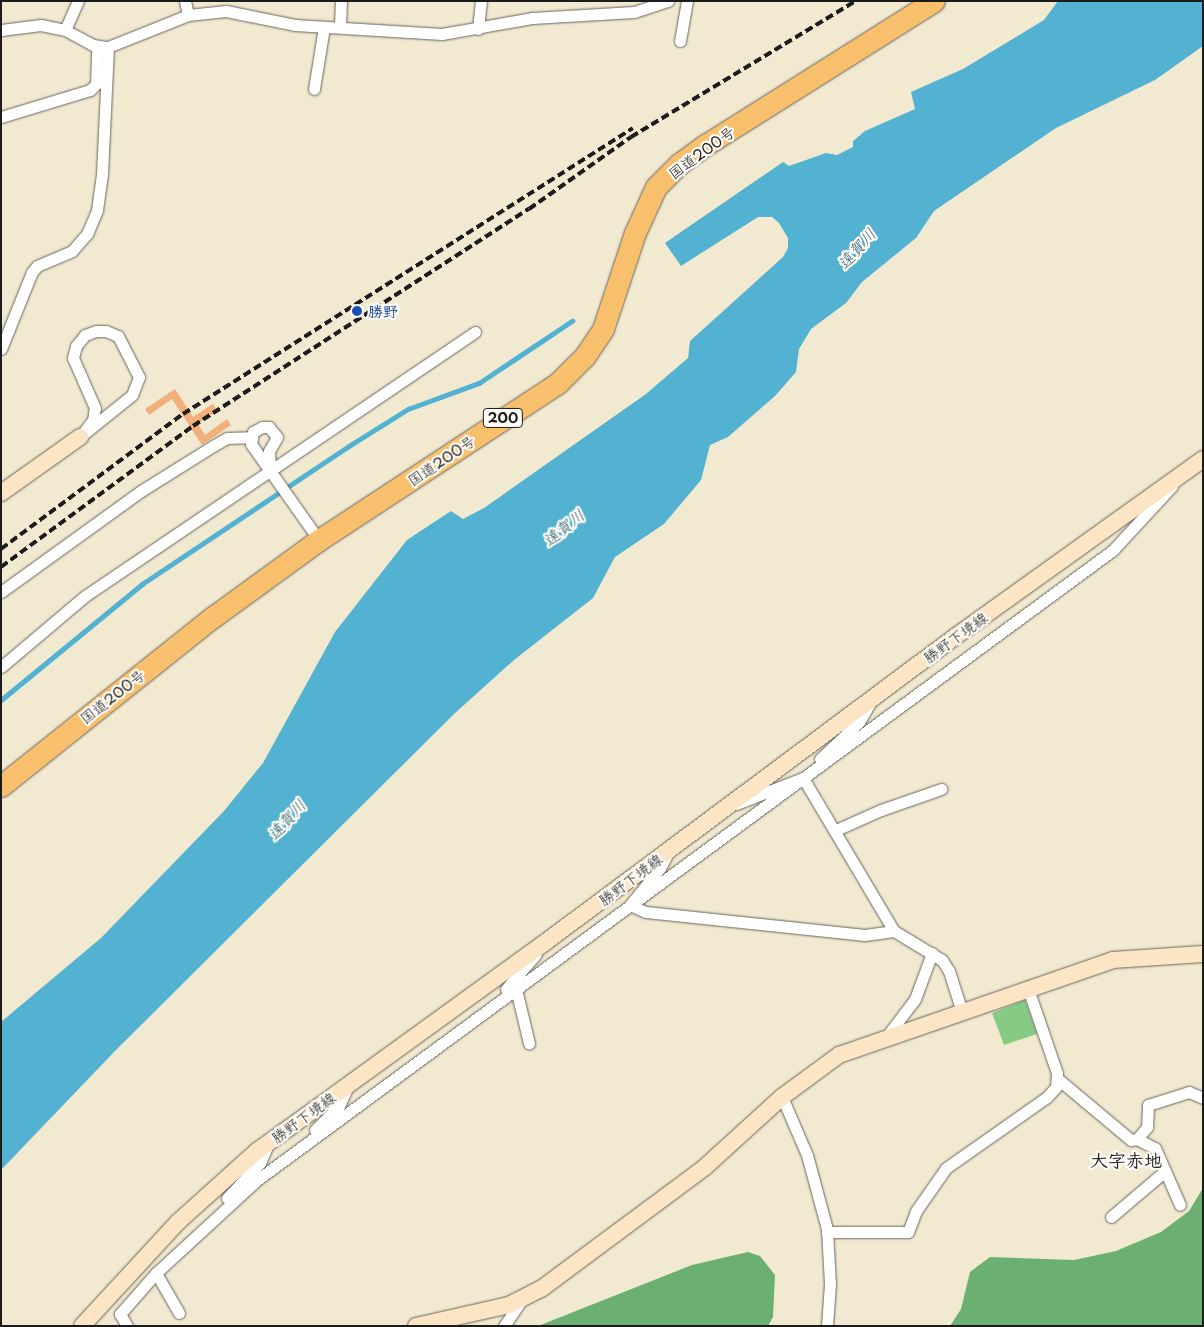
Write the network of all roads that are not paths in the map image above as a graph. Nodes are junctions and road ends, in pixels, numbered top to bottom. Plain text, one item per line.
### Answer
1 (78, 1) edge
2 (185, 1) edge
3 (341, 1) edge
4 (481, 1) edge
5 (668, 1) edge
6 (687, 1) edge
7 (934, 1) edge
8 (188, 15) junction
9 (324, 27) junction
10 (340, 27) junction
11 (1, 30) edge
12 (64, 30) junction
13 (478, 30) junction
14 (680, 41) dead end
15 (102, 47) junction
16 (314, 89) dead end
17 (1, 117) edge
18 (475, 332) dead end
19 (1, 349) edge
20 (80, 437) junction
21 (250, 438) junction
22 (1203, 459) edge
23 (270, 469) junction
24 (1177, 477) junction
25 (1, 492) edge
26 (319, 540) junction
27 (1, 592) edge
28 (1, 667) edge
29 (872, 698) junction
30 (814, 770) junction
31 (803, 778) junction
32 (1, 786) edge
33 (941, 789) dead end
34 (724, 808) junction
35 (836, 830) junction
36 (670, 849) junction
37 (630, 905) junction
38 (894, 931) junction
39 (543, 944) junction
40 (932, 953) junction
41 (1203, 954) edge
42 (516, 989) junction
43 (1028, 989) junction
44 (488, 1010) junction
45 (962, 1012) junction
46 (887, 1036) junction
47 (529, 1043) dead end
48 (1058, 1079) junction
49 (349, 1084) junction
50 (782, 1097) junction
51 (1203, 1098) edge
52 (1137, 1138) junction
53 (269, 1142) junction
54 (300, 1148) junction
55 (1165, 1171) junction
56 (1180, 1206) dead end
57 (1111, 1217) dead end
58 (214, 1218) junction
59 (828, 1232) junction
60 (156, 1274) junction
61 (522, 1299) junction
62 (179, 1313) dead end
63 (82, 1326) edge
64 (127, 1326) edge
65 (416, 1326) edge
66 (504, 1326) edge
67 (827, 1326) edge

1 - 12 street
2 - 8 street
3 - 10 street
4 - 13 street
5 - 13 street
6 - 14 street
7 - 26 highway, 国道200号 / 200
8 - 9 street
8 - 15 street
9 - 10 street
9 - 16 street
10 - 13 street
11 - 12 street
12 - 15 street
15 - 17 street
15 - 19 street
18 - 23 street
20 - 20 street
20 - 25 main road
21 - 23 street
21 - 23 street
21 - 27 street
22 - 24 main road, 勝野下境線
23 - 26 street
23 - 28 street
24 - 29 main road, 勝野下境線
24 - 30 street
26 - 32 highway, 国道200号 / 200
29 - 30 street
29 - 34 main road, 勝野下境線
30 - 31 street
31 - 34 street
31 - 35 street
31 - 37 street
33 - 35 street
34 - 36 main road, 勝野下境線
35 - 38 street
36 - 37 street
36 - 39 main road, 勝野下境線
37 - 38 street
37 - 42 street
38 - 40 street
39 - 44 street
39 - 49 main road, 勝野下境線
40 - 45 street
40 - 46 street
41 - 43 main road
42 - 44 street
42 - 47 street
43 - 45 main road
43 - 48 street
44 - 54 street
45 - 46 main road
46 - 50 main road
48 - 52 street
48 - 59 street
49 - 53 main road, 勝野下境線
49 - 54 street
50 - 59 street
50 - 61 main road
51 - 52 street
52 - 55 street
53 - 58 street
53 - 63 main road, 勝野下境線
54 - 58 street
55 - 56 street
55 - 57 street
58 - 60 street
59 - 67 street
60 - 62 street
60 - 64 street
61 - 65 main road
61 - 66 street

